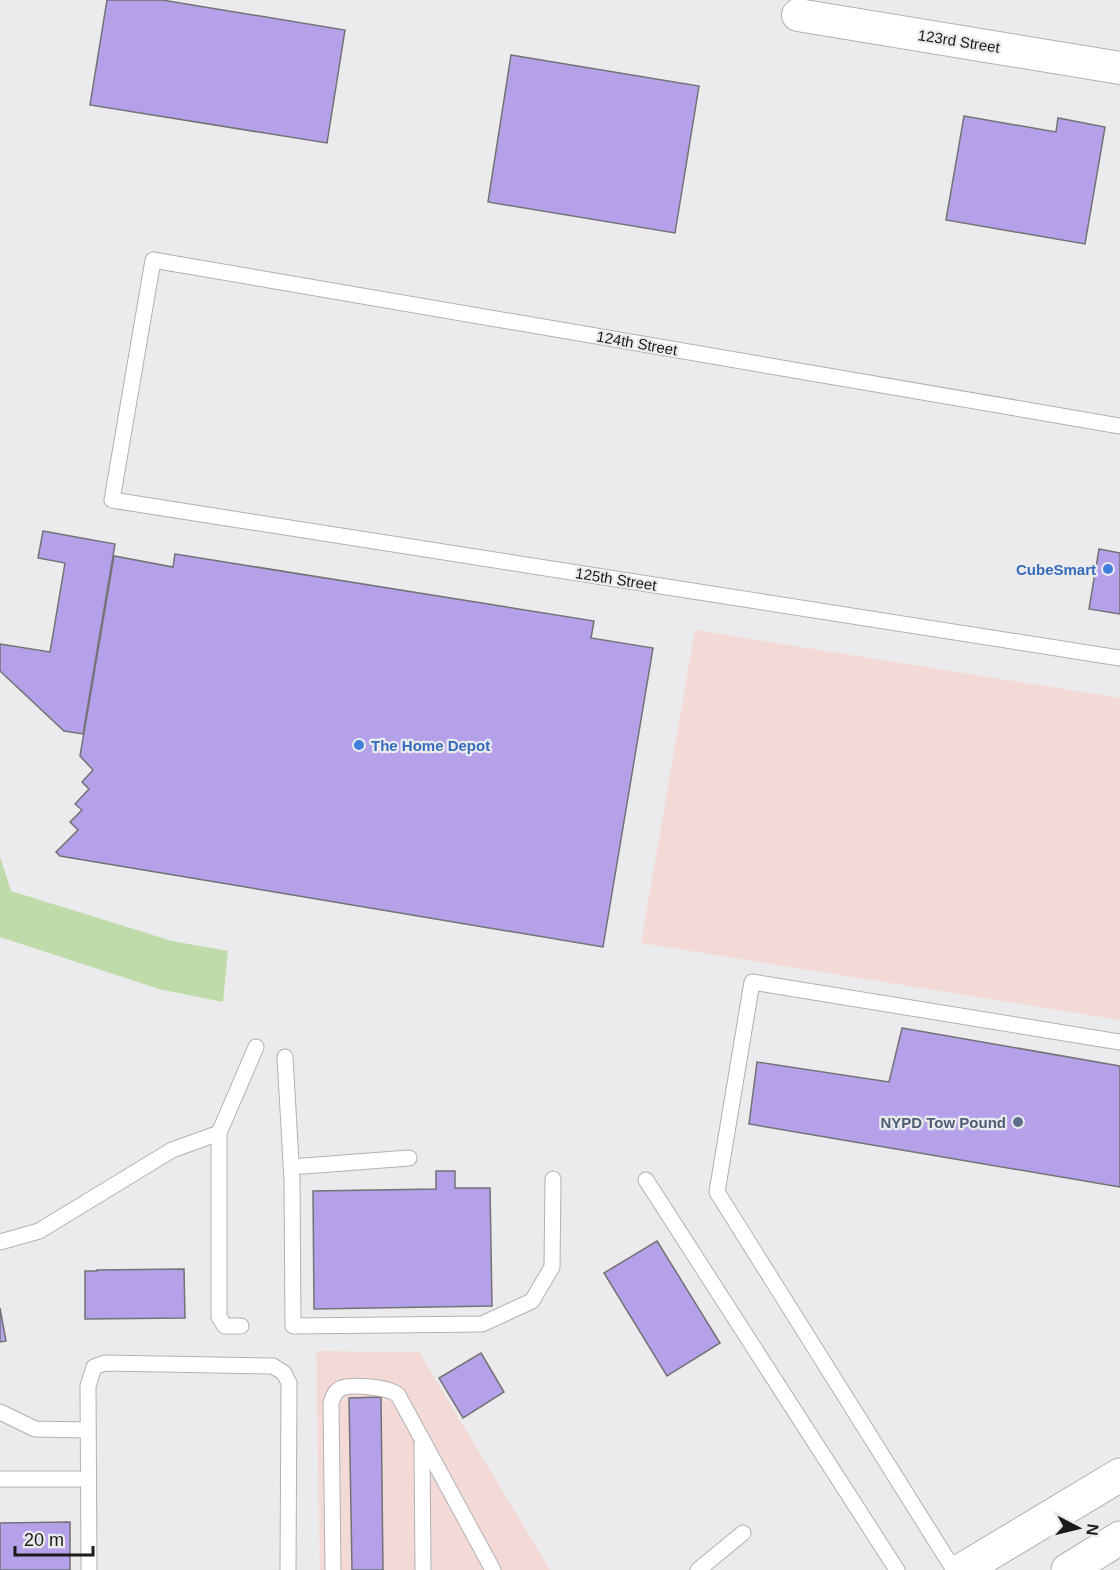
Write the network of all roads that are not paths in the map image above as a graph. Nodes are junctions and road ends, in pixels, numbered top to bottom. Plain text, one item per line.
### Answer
1 (798, 15) dead end
2 (1120, 68) edge
3 (1120, 426) edge
4 (112, 500) joint
5 (1120, 658) edge
6 (1120, 1042) edge
7 (256, 1047) dead end
8 (285, 1057) dead end
9 (219, 1133) junction
10 (409, 1158) dead end
11 (291, 1167) junction
12 (553, 1179) dead end
13 (646, 1180) dead end
14 (0, 1242) edge
15 (241, 1326) dead end
16 (0, 1412) edge
17 (88, 1430) junction
18 (422, 1442) junction
19 (1120, 1475) edge
20 (0, 1479) edge
21 (88, 1479) junction
22 (743, 1533) dead end
23 (1120, 1538) edge
24 (88, 1570) edge
25 (288, 1570) edge
26 (333, 1570) edge
27 (423, 1570) edge
28 (493, 1570) edge
29 (698, 1570) edge
30 (897, 1570) edge
31 (954, 1570) edge
32 (962, 1570) edge
33 (1068, 1570) edge

1 - 2 street, 123rd Street
3 - 4 lane, 124th Street
4 - 5 lane, 125th Street
6 - 31 lane
7 - 9 lane
8 - 11 lane
9 - 14 lane
9 - 15 lane
10 - 11 lane
11 - 12 lane
13 - 30 lane
16 - 17 lane
17 - 21 lane
17 - 25 lane
18 - 26 lane
18 - 27 lane
18 - 28 lane
19 - 32 main road
20 - 21 lane
21 - 24 lane
22 - 29 lane
23 - 33 main road

